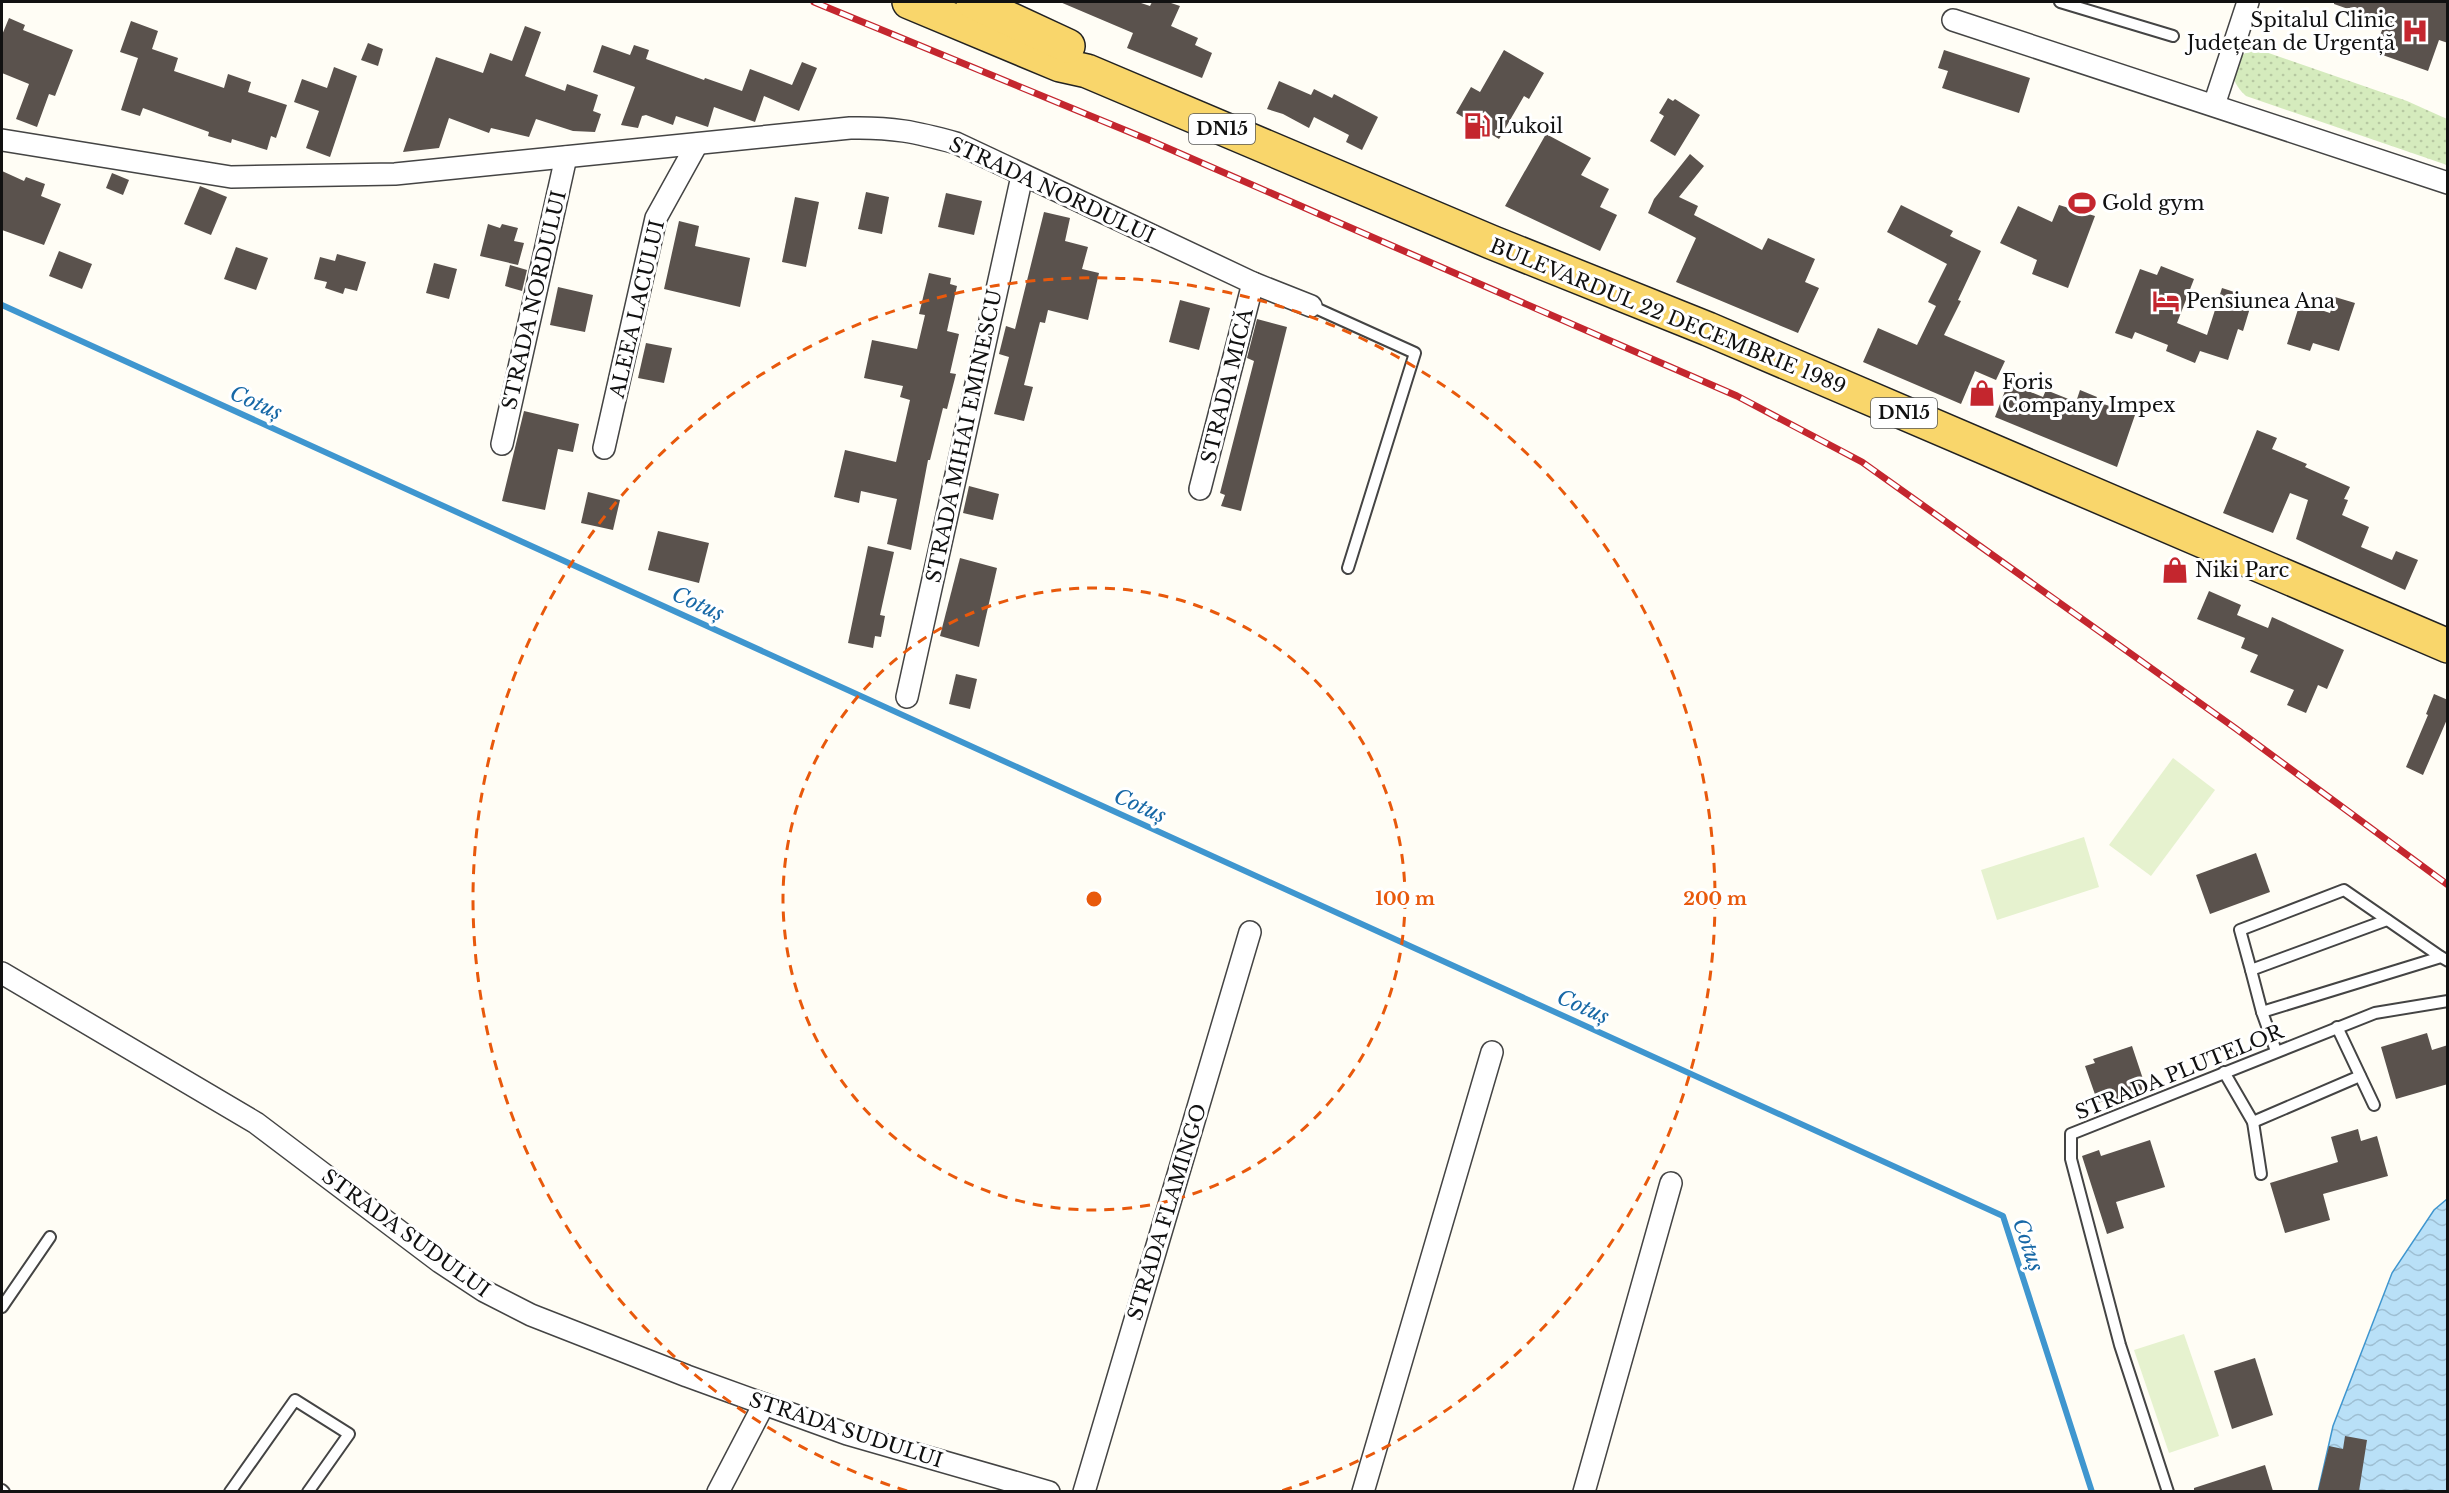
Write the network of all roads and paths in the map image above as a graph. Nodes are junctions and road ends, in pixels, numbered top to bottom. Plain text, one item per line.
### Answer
1 (909, 2) edge
2 (973, 2) edge
3 (2060, 2) edge
4 (2248, 2) edge
5 (1953, 20) dead end
6 (2173, 36) dead end
7 (1087, 72) junction
8 (2214, 105) junction
9 (2, 140) edge
10 (697, 144) junction
11 (566, 157) junction
12 (1022, 176) junction
13 (2448, 183) edge
14 (1253, 283) junction
15 (1311, 306) joint
16 (502, 444) dead end
17 (604, 448) dead end
18 (1200, 489) dead end
19 (1348, 568) dead end
20 (2448, 646) edge
21 (907, 697) dead end
22 (2387, 920) junction
23 (1250, 932) dead end
24 (2444, 959) edge
25 (2251, 970) junction
26 (2, 973) edge
27 (2448, 1001) edge
28 (2262, 1012) junction
29 (2337, 1028) junction
30 (1492, 1052) dead end
31 (2276, 1052) junction
32 (2224, 1072) junction
33 (2360, 1076) junction
34 (2374, 1105) dead end
35 (2253, 1122) junction
36 (2261, 1173) dead end
37 (1671, 1184) dead end
38 (50, 1237) dead end
39 (2, 1307) edge
40 (764, 1404) junction
41 (230, 1491) edge
42 (308, 1491) edge
43 (718, 1491) edge
44 (1048, 1491) edge
45 (1084, 1491) edge
46 (1363, 1491) edge
47 (1584, 1491) edge
48 (2168, 1491) edge

1 - 7 main road, BULEVARDUL 22 DECEMBRIE 1989 / DN15
2 - 7 main road
3 - 6 lane
4 - 8 street
5 - 8 street
7 - 20 main road, BULEVARDUL 22 DECEMBRIE 1989 / DN15
8 - 13 street
9 - 11 street, STRADA NORDULUI
10 - 11 street, STRADA NORDULUI
10 - 12 street, STRADA NORDULUI
10 - 17 street, ALEEA LACULUI
11 - 16 street, STRADA NORDULUI
12 - 14 street, STRADA NORDULUI
12 - 21 street, STRADA MIHAI EMINESCU
14 - 15 street, STRADA NORDULUI
14 - 18 street, STRADA MICĂ
15 - 19 lane
22 - 24 lane
22 - 25 lane
22 - 25 lane
23 - 45 street, STRADA FLAMINGO
24 - 28 lane
25 - 28 lane
26 - 40 street, STRADA SUDULUI
27 - 29 lane, STRADA PLUTELOR
28 - 31 lane
29 - 31 lane, STRADA PLUTELOR
29 - 33 lane
30 - 46 street
31 - 32 lane, STRADA PLUTELOR
32 - 35 lane
32 - 48 lane, STRADA PLUTELOR
33 - 34 lane
33 - 35 lane
35 - 36 lane
37 - 47 street
38 - 39 lane
40 - 43 street
40 - 44 street, STRADA SUDULUI
41 - 42 lane

